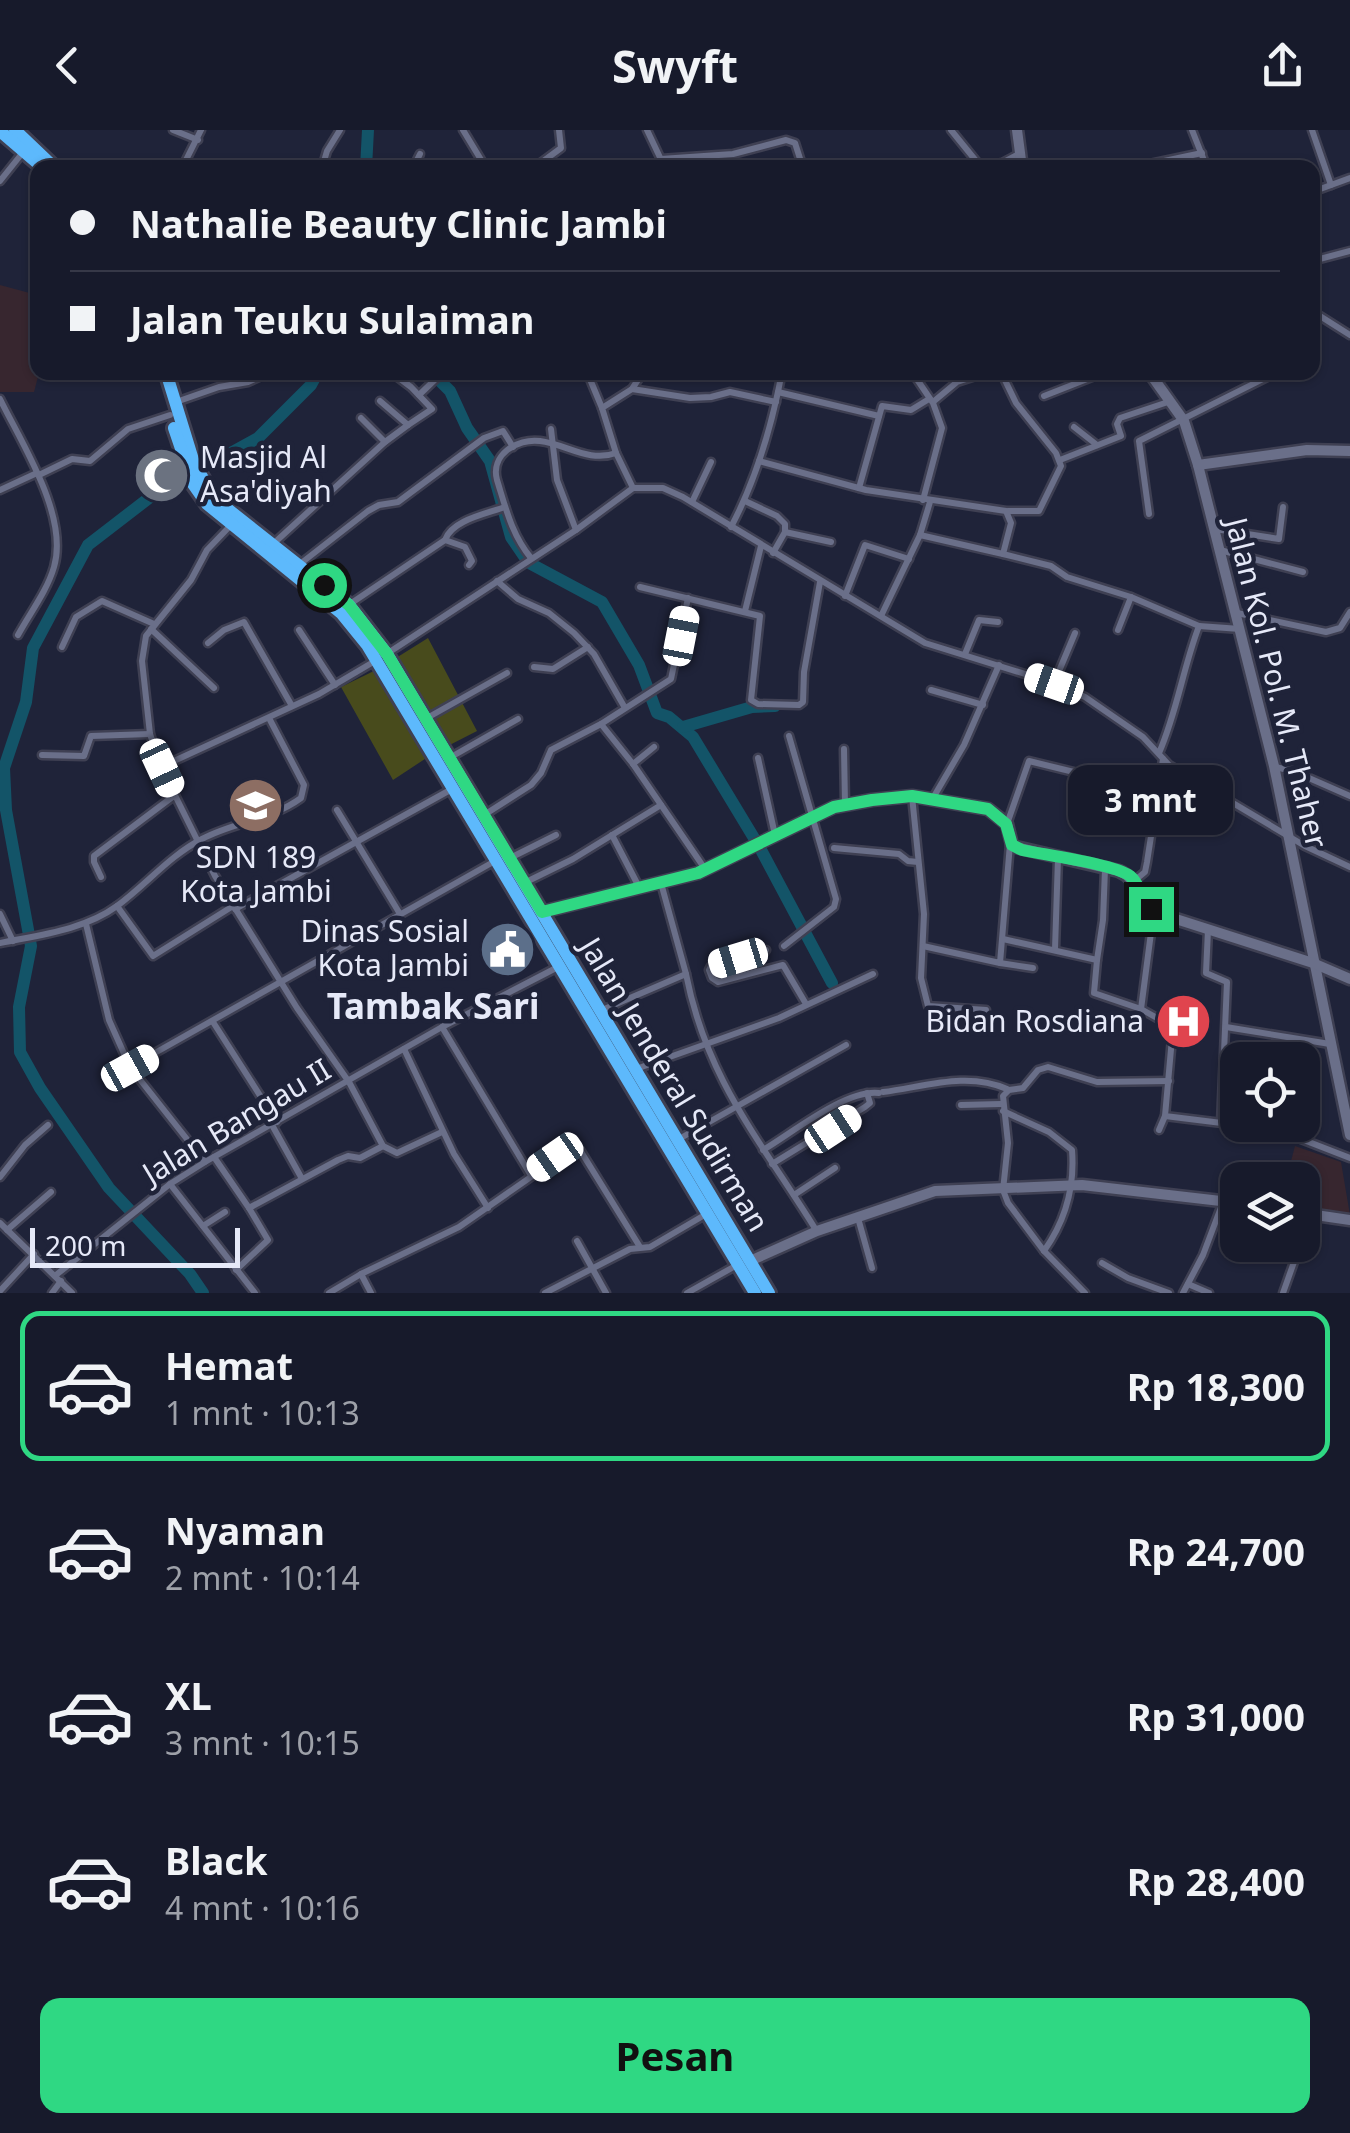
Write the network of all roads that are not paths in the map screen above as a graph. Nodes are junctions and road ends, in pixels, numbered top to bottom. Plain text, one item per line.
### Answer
1 (14, 130) edge
2 (173, 130) edge
3 (202, 130) edge
4 (340, 130) edge
5 (462, 130) edge
6 (559, 130) edge
7 (646, 130) edge
8 (952, 130) edge
9 (1017, 130) edge
10 (1192, 130) edge
11 (1312, 130) edge
12 (0, 131) edge
13 (198, 140) junction
14 (24, 150) junction
15 (1202, 153) junction
16 (420, 154) dead end
17 (1020, 154) junction
18 (35, 160) edge
19 (46, 160) edge
20 (187, 160) edge
21 (324, 160) edge
22 (417, 160) edge
23 (481, 160) edge
24 (545, 160) edge
25 (661, 160) edge
26 (686, 160) edge
27 (800, 160) edge
28 (976, 160) edge
29 (1006, 160) edge
30 (1021, 160) edge
31 (1169, 160) edge
32 (1204, 160) edge
33 (1350, 178) edge
34 (0, 181) edge
35 (1331, 185) junction
36 (1320, 189) edge
37 (1350, 251) edge
38 (1320, 259) edge
39 (1320, 316) edge
40 (1350, 335) edge
41 (161, 380) edge
42 (167, 380) edge
43 (252, 380) edge
44 (401, 380) edge
45 (435, 380) edge
46 (590, 380) edge
47 (638, 380) edge
48 (780, 380) edge
49 (917, 380) edge
50 (963, 380) edge
51 (1006, 380) edge
52 (1085, 380) edge
53 (1155, 380) edge
54 (1255, 380) edge
55 (404, 382) joint
56 (632, 389) junction
57 (778, 392) junction
58 (419, 395) junction
59 (1044, 396) dead end
60 (0, 400) edge
61 (1171, 400) junction
62 (380, 401) dead end
63 (931, 401) junction
64 (776, 402) junction
65 (602, 408) junction
66 (172, 409) junction
67 (880, 416) junction
68 (361, 418) dead end
69 (1184, 421) junction
70 (408, 425) junction
71 (1074, 428) dead end
72 (551, 429) dead end
73 (385, 442) junction
74 (552, 444) junction
75 (512, 446) junction
76 (1098, 446) junction
77 (1350, 451) edge
78 (616, 453) junction
79 (1060, 460) junction
80 (711, 462) dead end
81 (758, 462) junction
82 (1198, 465) junction
83 (38, 474) junction
84 (197, 482) junction
85 (633, 488) junction
86 (860, 488) junction
87 (0, 490) edge
88 (926, 501) junction
89 (692, 502) junction
90 (745, 502) junction
91 (1283, 507) dead end
92 (502, 508) junction
93 (1006, 511) junction
94 (1149, 514) dead end
95 (231, 525) junction
96 (731, 527) junction
97 (1214, 528) junction
98 (576, 530) junction
99 (785, 532) junction
100 (250, 535) junction
101 (920, 535) junction
102 (445, 540) junction
103 (831, 542) dead end
104 (272, 545) junction
105 (761, 546) junction
106 (1219, 550) junction
107 (773, 552) junction
108 (1004, 554) junction
109 (531, 558) junction
110 (909, 559) junction
111 (299, 564) junction
112 (468, 565) dead end
113 (1303, 572) dead end
114 (497, 581) junction
115 (820, 582) junction
116 (640, 587) dead end
117 (846, 596) junction
118 (1132, 597) junction
119 (688, 598) junction
120 (349, 605) junction
121 (746, 612) junction
122 (1350, 612) edge
123 (1237, 613) junction
124 (881, 616) junction
125 (998, 622) dead end
126 (152, 626) junction
127 (1199, 626) junction
128 (300, 630) dead end
129 (1118, 630) dead end
130 (1241, 630) junction
131 (1075, 633) dead end
132 (18, 635) dead end
133 (208, 643) dead end
134 (62, 647) dead end
135 (588, 647) junction
136 (965, 654) junction
137 (381, 657) junction
138 (999, 665) junction
139 (534, 666) dead end
140 (506, 673) dead end
141 (1054, 684) junction
142 (335, 685) junction
143 (214, 688) dead end
144 (931, 690) dead end
145 (292, 706) junction
146 (983, 706) junction
147 (625, 708) junction
148 (269, 718) junction
149 (518, 719) dead end
150 (601, 724) junction
151 (426, 727) junction
152 (150, 734) junction
153 (790, 736) dead end
154 (654, 747) dead end
155 (844, 748) dead end
156 (42, 756) dead end
157 (1161, 756) junction
158 (450, 758) junction
159 (758, 758) dead end
160 (633, 764) junction
161 (1274, 766) junction
162 (162, 768) junction
163 (1158, 783) junction
164 (454, 788) junction
165 (174, 795) junction
166 (912, 796) junction
167 (1350, 796) edge
168 (933, 798) junction
169 (846, 804) junction
170 (661, 805) junction
171 (338, 810) dead end
172 (484, 816) junction
173 (813, 819) junction
174 (1006, 824) junction
175 (556, 835) dead end
176 (612, 835) junction
177 (1289, 836) junction
178 (770, 839) junction
179 (1011, 840) junction
180 (198, 841) junction
181 (357, 842) junction
182 (834, 848) dead end
183 (1058, 858) junction
184 (502, 860) junction
185 (918, 862) junction
186 (1350, 867) edge
187 (1104, 868) junction
188 (706, 870) junction
189 (101, 877) dead end
190 (1134, 881) junction
191 (660, 882) junction
192 (524, 884) junction
193 (640, 887) junction
194 (116, 906) junction
195 (234, 908) junction
196 (1151, 909) junction
197 (542, 912) junction
198 (0, 914) edge
199 (400, 914) junction
200 (86, 924) junction
201 (1208, 930) junction
202 (1002, 940) junction
203 (13, 941) junction
204 (0, 944) edge
205 (784, 946) dead end
206 (922, 946) junction
207 (1056, 949) junction
208 (766, 950) dead end
209 (1097, 960) junction
210 (1000, 962) junction
211 (1313, 963) junction
212 (558, 967) junction
213 (1034, 968) dead end
214 (686, 974) junction
215 (874, 974) dead end
216 (1350, 979) edge
217 (281, 982) junction
218 (584, 996) junction
219 (806, 1004) junction
220 (1140, 1009) junction
221 (600, 1010) junction
222 (986, 1010) dead end
223 (213, 1022) junction
224 (442, 1027) junction
225 (1226, 1027) junction
226 (1225, 1042) edge
227 (705, 1044) junction
228 (1331, 1044) junction
229 (846, 1045) dead end
230 (404, 1050) junction
231 (130, 1068) junction
232 (636, 1078) junction
233 (349, 1082) junction
234 (1169, 1082) junction
235 (1008, 1090) junction
236 (867, 1092) junction
237 (961, 1106) dead end
238 (735, 1108) junction
239 (1002, 1108) junction
240 (1165, 1116) junction
241 (1220, 1123) edge
242 (275, 1124) junction
243 (48, 1125) dead end
244 (1158, 1130) dead end
245 (442, 1132) junction
246 (1350, 1135) edge
247 (679, 1139) junction
248 (1309, 1142) edge
249 (383, 1146) junction
250 (763, 1150) junction
251 (214, 1157) junction
252 (1350, 1158) edge
253 (205, 1162) junction
254 (772, 1164) junction
255 (834, 1168) dead end
256 (530, 1174) junction
257 (693, 1176) junction
258 (0, 1177) edge
259 (301, 1178) junction
260 (170, 1184) junction
261 (1072, 1185) junction
262 (1004, 1190) junction
263 (51, 1192) dead end
264 (794, 1195) junction
265 (1220, 1201) edge
266 (249, 1208) junction
267 (488, 1208) junction
268 (225, 1212) dead end
269 (1220, 1212) edge
270 (708, 1213) junction
271 (1320, 1215) edge
272 (858, 1217) junction
273 (1350, 1220) edge
274 (0, 1223) edge
275 (203, 1226) junction
276 (7, 1230) junction
277 (817, 1231) junction
278 (576, 1241) dead end
279 (640, 1247) junction
280 (1044, 1251) junction
281 (34, 1254) junction
282 (1294, 1262) edge
283 (744, 1263) junction
284 (1102, 1263) dead end
285 (872, 1268) dead end
286 (593, 1269) junction
287 (236, 1270) junction
288 (360, 1274) junction
289 (59, 1278) junction
290 (1188, 1284) junction
291 (0, 1291) edge
292 (52, 1293) edge
293 (72, 1293) edge
294 (255, 1293) edge
295 (329, 1293) edge
296 (371, 1293) edge
297 (544, 1293) edge
298 (606, 1293) edge
299 (687, 1293) edge
300 (754, 1293) edge
301 (769, 1293) edge
302 (1085, 1293) edge
303 (1169, 1293) edge
304 (1184, 1293) edge
305 (1210, 1293) edge
306 (1283, 1293) edge

1 - 19 highway
2 - 13 street
3 - 13 street
4 - 21 street
5 - 23 street
6 - 24 street
7 - 25 street
8 - 28 street
9 - 17 street
10 - 15 street
11 - 35 street
12 - 14 highway
13 - 20 street
14 - 18 highway
14 - 34 street
15 - 31 street
15 - 32 street
16 - 22 street
17 - 29 street
17 - 30 street
26 - 27 street
33 - 35 street
35 - 36 street
37 - 38 street
39 - 40 street
41 - 66 highway, Jalan Jenderal Sudirman
42 - 66 highway, Jalan Jenderal Sudirman
43 - 66 street
44 - 55 street
45 - 58 street
46 - 65 street
47 - 56 street
48 - 57 street
49 - 63 street
50 - 63 street
51 - 79 street
52 - 59 street
53 - 61 street, Jalan Kol. Pol. M. Thaher
54 - 69 street
55 - 58 street
56 - 64 street
56 - 65 street
57 - 64 street
57 - 67 street
58 - 70 street
60 - 83 street
61 - 69 street, Jalan Kol. Pol. M. Thaher
61 - 76 street
62 - 70 street
63 - 67 street
63 - 88 street
64 - 81 street
65 - 78 street
66 - 83 street
66 - 84 highway, Jalan Jenderal Sudirman
67 - 86 street
68 - 73 street
69 - 82 street, Jalan Kol. Pol. M. Thaher
69 - 94 street
70 - 73 street
71 - 76 street
72 - 74 street
73 - 104 street
74 - 75 street
74 - 78 street
74 - 98 street
75 - 92 street
75 - 111 street
76 - 79 street
77 - 82 street
78 - 85 street
79 - 93 street
80 - 89 street
81 - 86 street
81 - 90 street
82 - 97 street, Jalan Kol. Pol. M. Thaher
83 - 87 street
83 - 132 street
84 - 95 highway, Jalan Jenderal Sudirman
84 - 100 highway, Jalan Jenderal Sudirman
85 - 89 street
85 - 98 street
86 - 88 street
88 - 93 street
88 - 101 street
89 - 96 street
90 - 96 street
90 - 99 street
91 - 97 street
92 - 102 street
92 - 109 street
93 - 108 street
95 - 100 highway, Jalan Jenderal Sudirman
95 - 126 street
96 - 105 street
97 - 106 street, Jalan Kol. Pol. M. Thaher
98 - 109 street
99 - 103 street
99 - 107 street
100 - 104 highway, Jalan Jenderal Sudirman
100 - 137 highway, Jalan Jenderal Sudirman
101 - 108 street
101 - 110 street
102 - 112 street
102 - 120 street
104 - 111 highway, Jalan Jenderal Sudirman
105 - 107 street
105 - 121 street
106 - 113 street
106 - 123 street, Jalan Kol. Pol. M. Thaher
107 - 115 street
108 - 118 street
109 - 114 street
110 - 117 street
110 - 124 street
111 - 120 highway, Jalan Jenderal Sudirman
114 - 135 street
114 - 137 street
115 - 117 street
115 - 121 street
116 - 119 street
117 - 124 street
118 - 127 street
118 - 129 street
119 - 121 street
119 - 147 street
120 - 137 highway, Jalan Jenderal Sudirman
122 - 123 street
123 - 130 street, Jalan Kol. Pol. M. Thaher
124 - 136 street
125 - 136 street
126 - 134 street
126 - 143 street
126 - 152 street
127 - 130 street
127 - 157 street
128 - 142 street
130 - 161 street, Jalan Kol. Pol. M. Thaher
131 - 141 street
133 - 145 street
135 - 139 street
135 - 147 street
136 - 138 street
137 - 142 street
137 - 151 highway, Jalan Jenderal Sudirman
138 - 141 street
138 - 146 street
140 - 151 street
141 - 157 street
142 - 145 street
144 - 146 street
145 - 148 street
146 - 168 street
147 - 150 street
148 - 162 street
148 - 180 street
149 - 158 street
150 - 160 street
150 - 172 street
151 - 158 highway, Jalan Jenderal Sudirman
151 - 164 highway, Jalan Jenderal Sudirman
152 - 156 street
152 - 162 street
153 - 173 street
154 - 160 street
155 - 169 street
157 - 163 street
157 - 177 street
158 - 172 highway, Jalan Jenderal Sudirman
159 - 178 street
160 - 170 street
161 - 167 street
161 - 177 street, Jalan Kol. Pol. M. Thaher
162 - 165 street
163 - 174 street
163 - 190 street
164 - 181 street
164 - 184 highway, Jalan Jenderal Sudirman
165 - 180 street
165 - 189 street
166 - 168 street
166 - 169 street
166 - 185 street
168 - 174 street
169 - 173 street
170 - 176 street
170 - 188 street
171 - 181 street
172 - 184 highway, Jalan Jenderal Sudirman
173 - 178 street
173 - 205 street
174 - 179 street
175 - 184 street
176 - 192 street
176 - 193 street
177 - 186 street
177 - 211 street, Jalan Kol. Pol. M. Thaher
178 - 188 street
179 - 183 street
179 - 202 street
180 - 194 street
180 - 195 street
181 - 195 street
181 - 199 street
182 - 185 street
183 - 187 street
183 - 207 street
184 - 192 highway, Jalan Jenderal Sudirman
184 - 199 street
184 - 212 highway, Jalan Jenderal Sudirman
185 - 206 street
187 - 190 street
187 - 209 street
188 - 191 street
190 - 196 street
191 - 193 street
191 - 214 street
192 - 197 highway, Jalan Jenderal Sudirman
193 - 197 street
194 - 195 street
194 - 200 street
195 - 217 street
196 - 201 street
196 - 220 street
197 - 218 highway, Jalan Jenderal Sudirman
198 - 203 street
199 - 217 street
200 - 203 street
200 - 231 street
201 - 211 street
201 - 225 street
202 - 207 street
202 - 210 street
203 - 204 street
206 - 210 street
206 - 222 street
207 - 209 street
208 - 219 street
209 - 220 street
210 - 213 street
211 - 216 street
211 - 228 street, Jalan Kol. Pol. M. Thaher
212 - 218 highway, Jalan Jenderal Sudirman
212 - 224 street, Jalan Bangau II
214 - 221 street
214 - 227 street
215 - 219 street
217 - 223 street
217 - 233 street
218 - 221 highway, Jalan Jenderal Sudirman
218 - 232 highway, Jalan Jenderal Sudirman
219 - 227 street
220 - 234 street
221 - 232 highway, Jalan Jenderal Sudirman
223 - 231 street
223 - 242 street
224 - 230 street, Jalan Bangau II
224 - 256 street
225 - 226 street
225 - 228 street
227 - 232 street
227 - 238 street
228 - 246 street, Jalan Kol. Pol. M. Thaher
229 - 238 street
230 - 233 street, Jalan Bangau II
230 - 245 street
231 - 253 street
232 - 247 highway, Jalan Jenderal Sudirman
232 - 257 highway, Jalan Jenderal Sudirman
233 - 242 street, Jalan Bangau II
233 - 249 street
234 - 235 street
234 - 240 street
235 - 236 street
235 - 239 street
236 - 250 street
236 - 254 street
237 - 239 street
238 - 247 street
238 - 250 street
239 - 261 street
239 - 262 street
240 - 241 street
240 - 244 street
242 - 251 street, Jalan Bangau II
242 - 259 street
243 - 258 street
245 - 249 street
245 - 267 street
247 - 257 highway, Jalan Jenderal Sudirman
248 - 252 street
249 - 259 street
250 - 254 street
251 - 253 street, Jalan Bangau II
251 - 266 street
253 - 260 street, Jalan Bangau II
254 - 264 street
255 - 264 street
256 - 267 street
256 - 279 street
257 - 270 highway, Jalan Jenderal Sudirman
257 - 283 highway, Jalan Jenderal Sudirman
259 - 266 street
260 - 275 street
260 - 289 street, Jalan Bangau II
261 - 262 street
261 - 265 street
261 - 280 street
262 - 272 street
262 - 280 street
263 - 276 street
264 - 277 street
266 - 287 street
267 - 288 street
268 - 275 street
269 - 290 street
270 - 279 street
270 - 283 highway, Jalan Jenderal Sudirman
271 - 273 street
272 - 277 street
272 - 285 street
274 - 276 street
275 - 287 street
276 - 281 street
277 - 283 street
278 - 286 street
279 - 286 street
280 - 302 street
281 - 289 street
281 - 291 street
282 - 306 street
283 - 299 street
283 - 300 highway, Jalan Jenderal Sudirman
283 - 301 highway, Jalan Jenderal Sudirman
284 - 303 street
286 - 297 street
286 - 298 street
287 - 294 street
288 - 295 street
288 - 296 street
289 - 292 street, Jalan Bangau II
289 - 293 street
290 - 304 street
290 - 305 street

